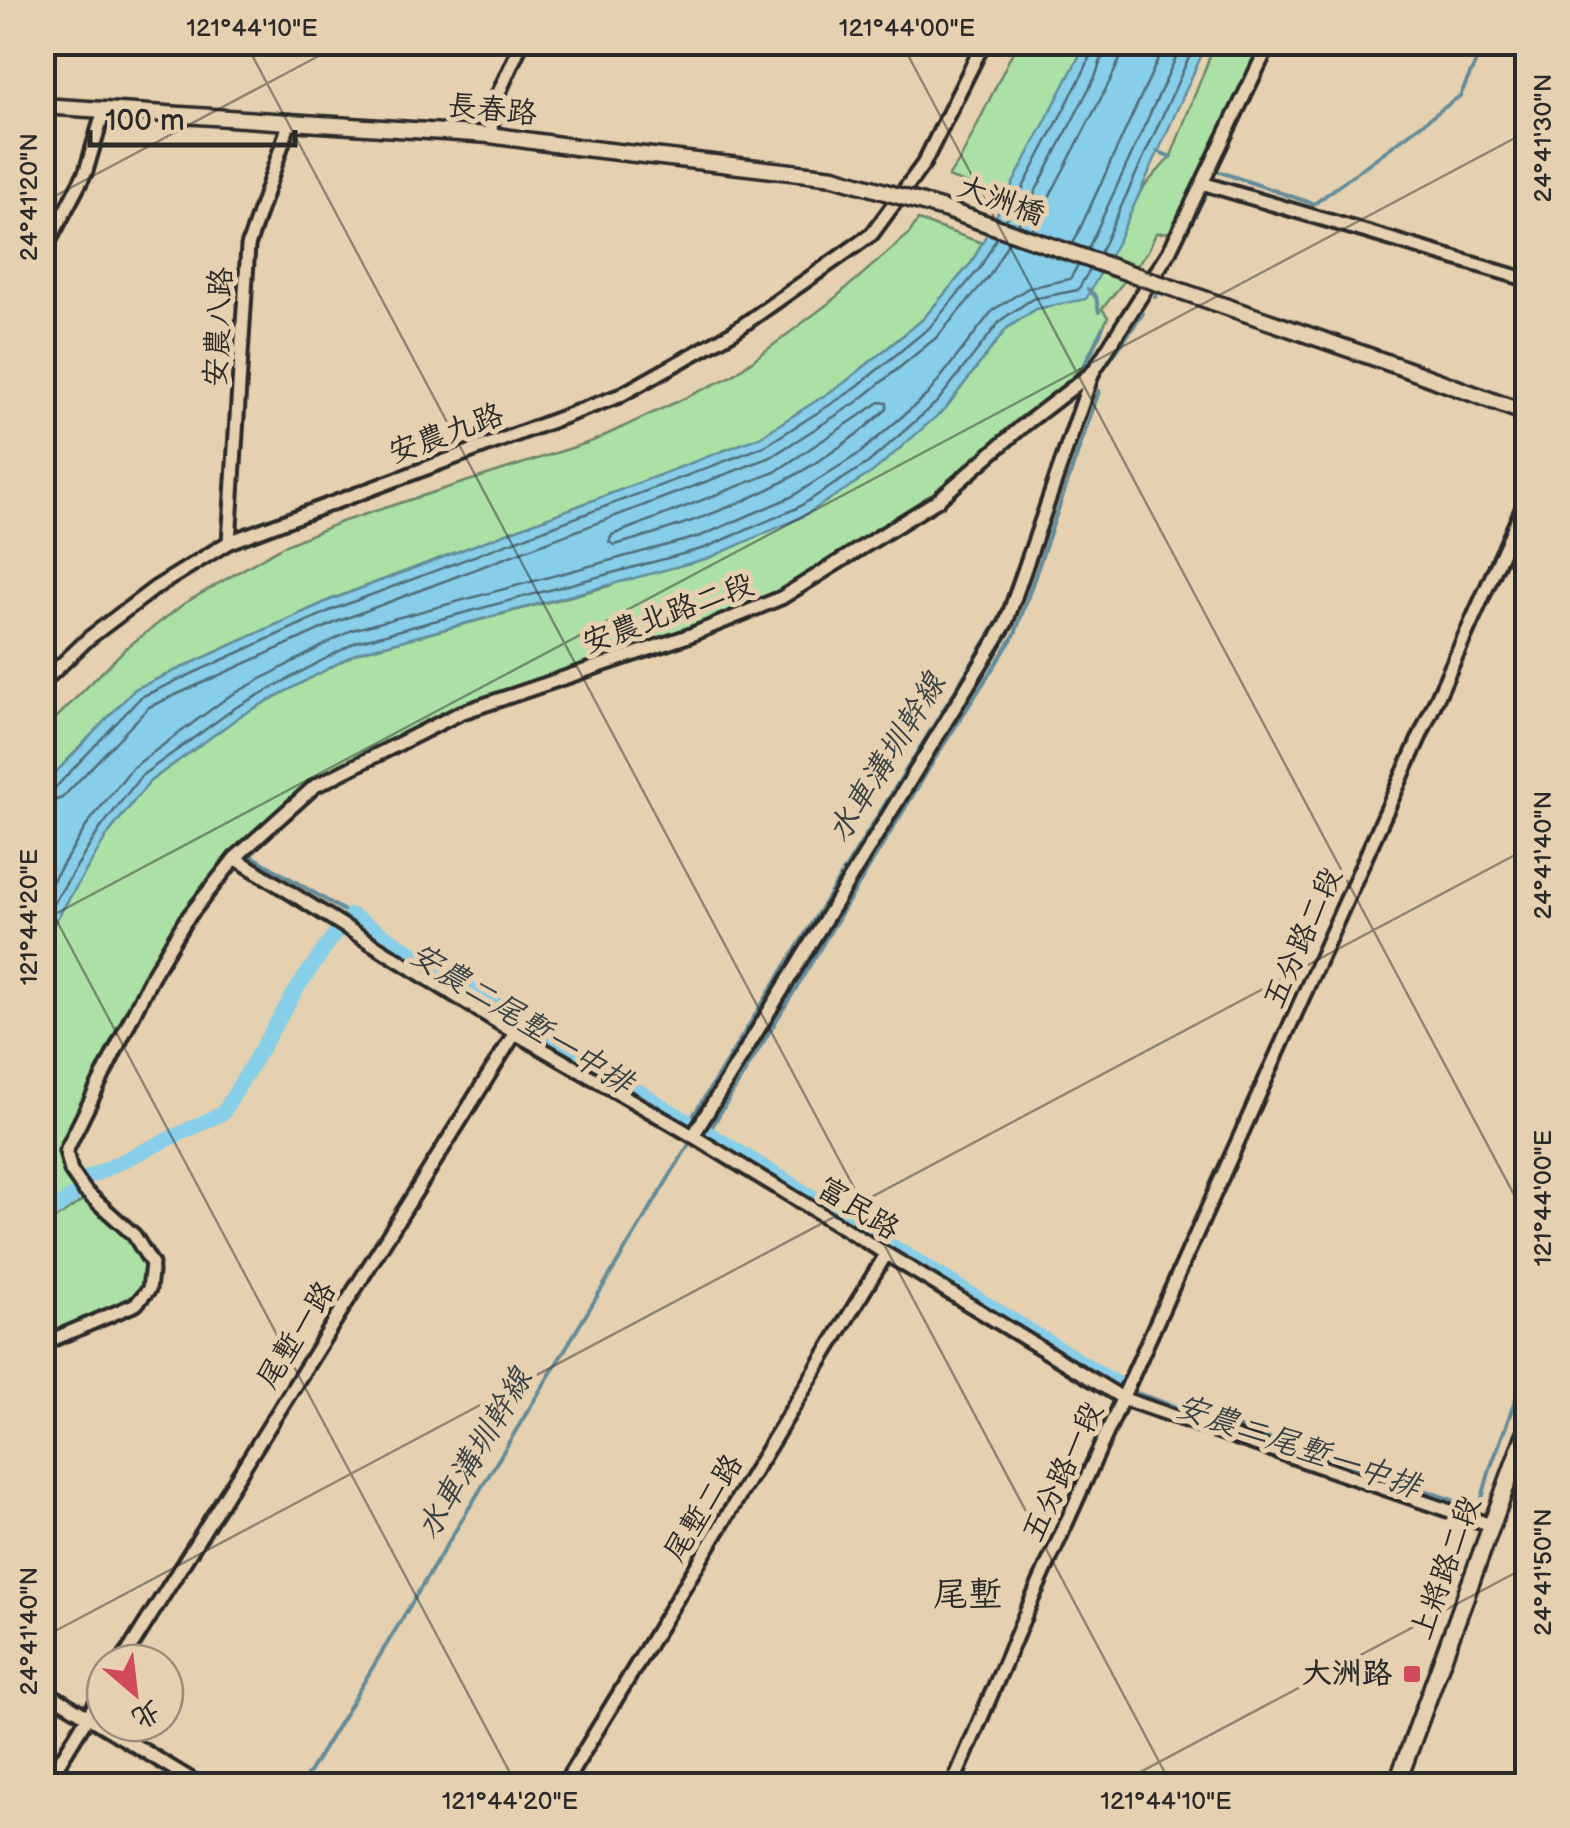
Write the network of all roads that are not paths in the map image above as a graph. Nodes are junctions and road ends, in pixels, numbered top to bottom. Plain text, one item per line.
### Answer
1 (522, 42) edge
2 (984, 42) edge
3 (1270, 42) edge
4 (42, 106) edge
5 (104, 110) junction
6 (290, 121) junction
7 (490, 135) junction
8 (576, 147) joint
9 (1204, 184) junction
10 (42, 256) edge
11 (1528, 280) edge
12 (1094, 372) junction
13 (1528, 414) edge
14 (1528, 496) edge
15 (229, 542) junction
16 (42, 683) edge
17 (236, 858) junction
18 (515, 1032) junction
19 (693, 1136) junction
20 (886, 1256) junction
21 (42, 1344) edge
22 (1124, 1399) junction
23 (1528, 1426) edge
24 (1491, 1525) junction
25 (133, 1643) edge
26 (42, 1689) edge
27 (85, 1716) edge
28 (85, 1720) edge
29 (130, 1743) edge
30 (45, 1786) edge
31 (202, 1786) edge
32 (563, 1786) edge
33 (952, 1786) edge
34 (1396, 1786) edge

1 - 7 street
2 - 15 street, 安農九路
3 - 9 street
4 - 5 street, 長春路
5 - 6 street, 長春路
5 - 10 street
6 - 7 street, 長春路
6 - 15 street, 安農八路
7 - 8 street, 長春路
8 - 13 street, 大洲橋, bridge
9 - 11 street
9 - 12 street
12 - 17 street, 安農北路二段
12 - 19 street
14 - 22 street, 五分路二段
15 - 16 street, 安農九路
17 - 18 street, 富民路
17 - 21 street, 安農北路二段
18 - 19 street, 富民路
18 - 25 street, 尾塹一路
19 - 20 street, 富民路
20 - 22 street, 富民路
20 - 32 street, 尾塹二路
22 - 24 street, 富民路
22 - 33 street, 五分路一段
23 - 24 main road, 上將路二段
24 - 34 main road, 上將路二段
26 - 27 street
28 - 30 street
29 - 31 street

